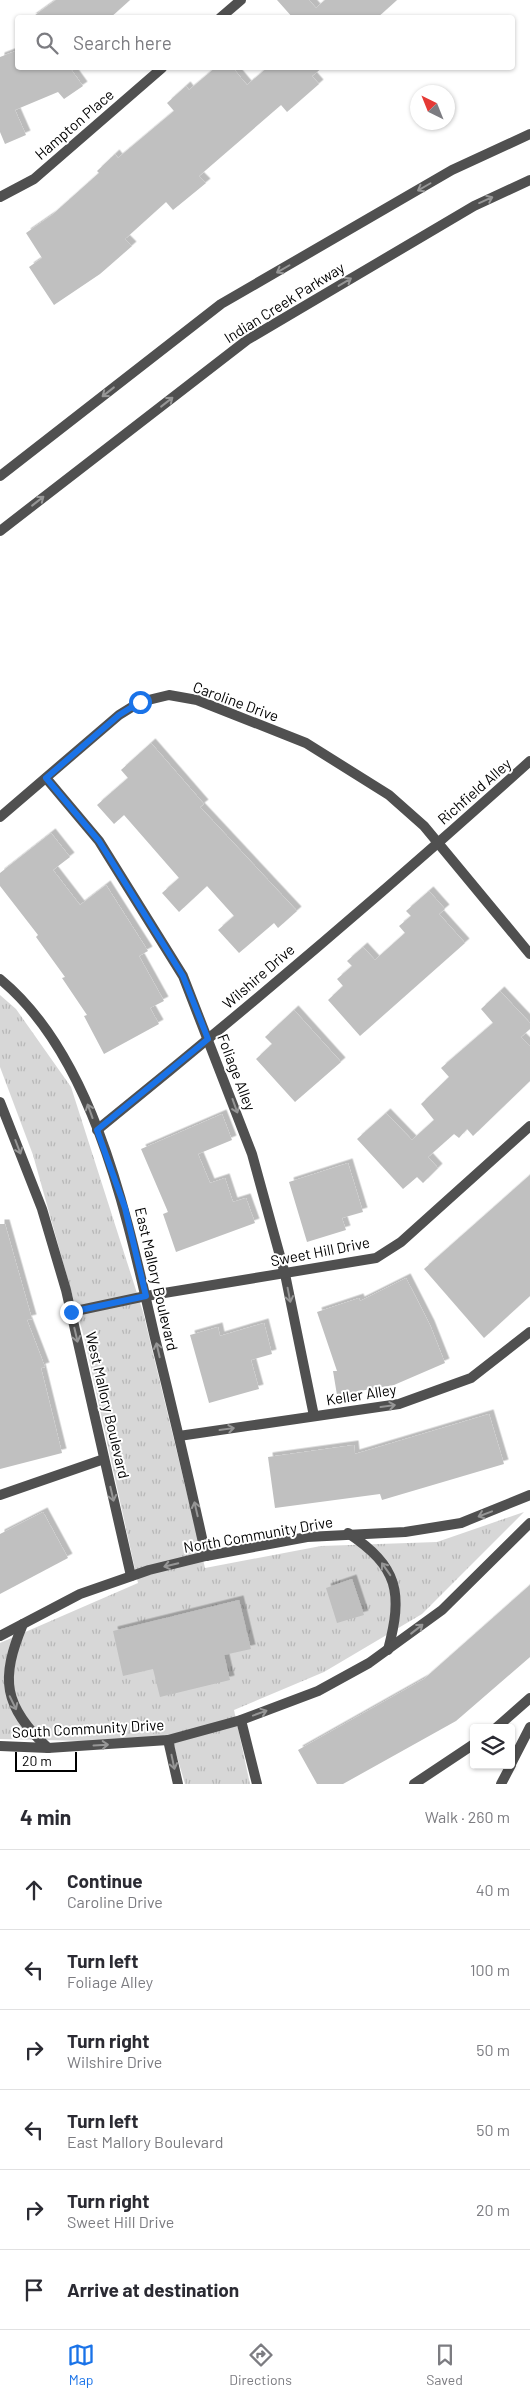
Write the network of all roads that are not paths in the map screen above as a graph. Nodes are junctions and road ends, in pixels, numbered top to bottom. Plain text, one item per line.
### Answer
1 (241, 0) edge
2 (224, 15) edge
3 (160, 70) edge
4 (530, 134) edge
5 (530, 180) edge
6 (0, 197) edge
7 (0, 476) edge
8 (0, 531) edge
9 (530, 761) edge
10 (46, 778) junction
11 (0, 817) edge
12 (438, 842) junction
13 (530, 954) edge
14 (0, 979) edge
15 (208, 1039) junction
16 (0, 1102) edge
17 (530, 1126) edge
18 (97, 1130) junction
19 (285, 1274) junction
20 (146, 1296) junction
21 (71, 1312) junction
22 (530, 1332) edge
23 (314, 1416) junction
24 (179, 1436) junction
25 (104, 1459) junction
26 (0, 1495) edge
27 (530, 1495) edge
28 (530, 1523) edge
29 (348, 1533) junction
30 (206, 1556) junction
31 (131, 1576) junction
32 (23, 1624) junction
33 (0, 1636) edge
34 (388, 1650) junction
35 (530, 1698) edge
36 (241, 1720) junction
37 (501, 1724) edge
38 (530, 1727) edge
39 (168, 1740) junction
40 (0, 1746) edge
41 (470, 1747) edge
42 (48, 1748) junction
43 (515, 1757) edge
44 (509, 1769) edge
45 (178, 1784) edge
46 (257, 1784) edge
47 (414, 1784) edge
48 (501, 1784) edge

1 - 2 street
3 - 6 street, Hampton Place
4 -> 7 street, Indian Creek Parkway
8 -> 5 street, Indian Creek Parkway
9 - 12 street, Richfield Alley
10 - 11 street, Caroline Drive
10 - 12 street, Caroline Drive
10 - 15 street, Foliage Alley
12 - 13 street, Caroline Drive
12 - 15 street, Wilshire Drive
18 -> 14 street, East Mallory Boulevard
15 - 18 street, Wilshire Drive
15 -> 19 street, Foliage Alley
16 -> 21 street, West Mallory Boulevard
17 - 19 street, Sweet Hill Drive
18 - 20 street, East Mallory Boulevard
19 - 20 street, Sweet Hill Drive
19 -> 23 street, Foliage Alley
20 - 21 street, Sweet Hill Drive
24 -> 20 street, East Mallory Boulevard
21 -> 25 street, West Mallory Boulevard
23 -> 22 street, Keller Alley
24 -> 23 street, Keller Alley
30 -> 24 street, East Mallory Boulevard
25 - 26 street
25 -> 31 street, West Mallory Boulevard
27 -> 29 street, North Community Drive
34 -> 28 street, South Community Drive
29 - 30 street, North Community Drive
34 -> 29 street
30 -> 31 street, North Community Drive
31 - 32 street, North Community Drive
32 - 33 street, North Community Drive
32 -> 42 street
36 -> 34 street, South Community Drive
35 - 37 street
36 - 39 street, South Community Drive
36 - 46 street
38 - 43 street
42 -> 39 street, South Community Drive
39 -> 45 street
40 - 42 street, South Community Drive
41 - 47 street
44 - 48 street

